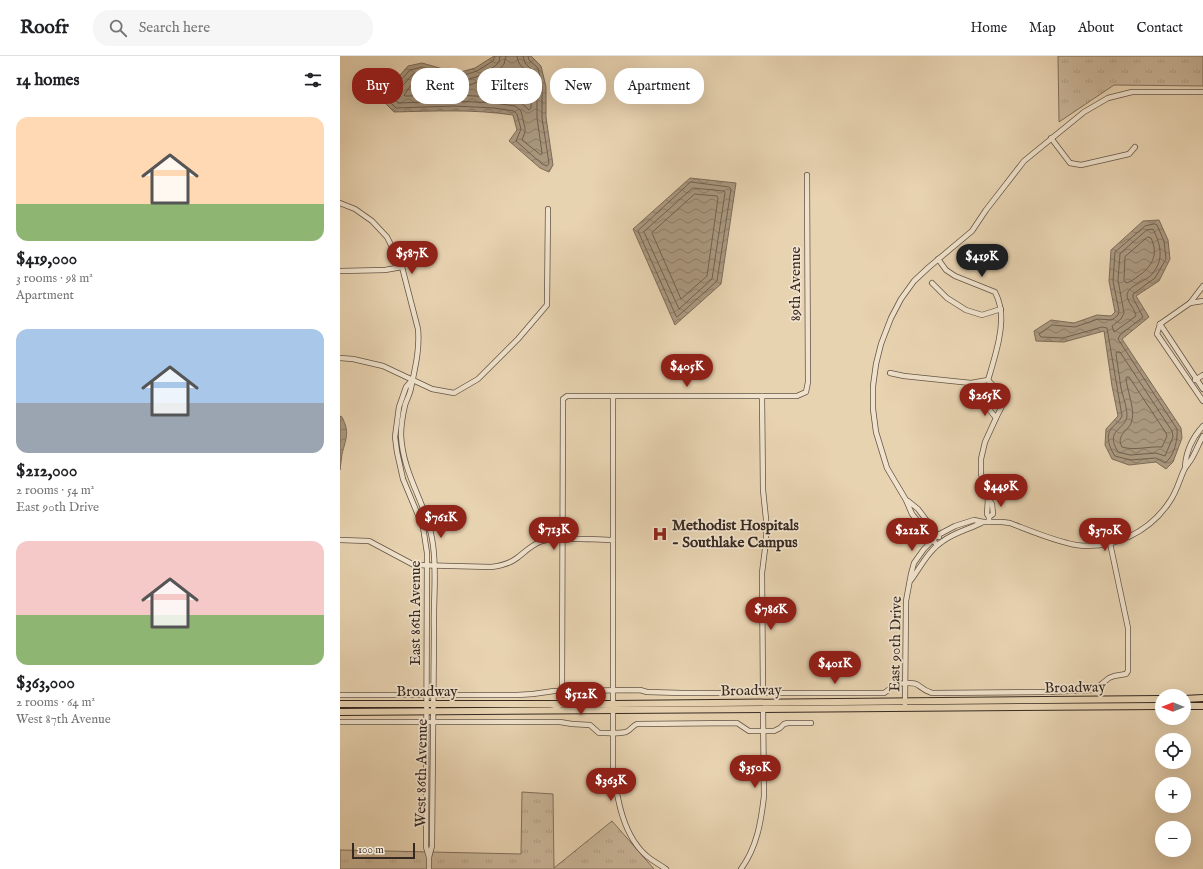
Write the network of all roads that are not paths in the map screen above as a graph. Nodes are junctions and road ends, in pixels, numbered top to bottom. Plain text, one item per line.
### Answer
1 (1203, 92) edge
2 (1051, 138) junction
3 (1135, 147) dead end
4 (807, 175) dead end
5 (340, 203) edge
6 (548, 209) dead end
7 (938, 259) junction
8 (402, 267) junction
9 (340, 271) edge
10 (932, 283) dead end
11 (1203, 286) edge
12 (1203, 301) edge
13 (1190, 303) junction
14 (1000, 309) junction
15 (1160, 324) junction
16 (340, 358) edge
17 (890, 372) dead end
18 (1203, 375) edge
19 (1196, 379) junction
20 (412, 380) junction
21 (988, 380) junction
22 (972, 382) junction
23 (1190, 383) junction
24 (1203, 389) edge
25 (613, 396) junction
26 (762, 396) junction
27 (1203, 401) edge
28 (996, 418) junction
29 (1203, 426) edge
30 (1203, 436) edge
31 (1184, 468) junction
32 (906, 500) junction
33 (989, 519) junction
34 (983, 522) junction
35 (938, 535) junction
36 (340, 540) edge
37 (562, 540) junction
38 (613, 540) junction
39 (932, 540) junction
40 (942, 541) junction
41 (1110, 543) junction
42 (937, 545) junction
43 (427, 567) junction
44 (434, 567) junction
45 (910, 581) junction
46 (905, 684) junction
47 (562, 691) junction
48 (613, 691) junction
49 (763, 693) junction
50 (340, 695) edge
51 (427, 695) junction
52 (434, 695) junction
53 (1203, 698) edge
54 (1155, 699) edge
55 (1191, 699) edge
56 (340, 704) edge
57 (427, 704) junction
58 (434, 704) junction
59 (561, 704) junction
60 (905, 705) junction
61 (1155, 706) edge
62 (1191, 706) edge
63 (1203, 706) edge
64 (613, 707) junction
65 (762, 709) junction
66 (551, 710) junction
67 (427, 711) junction
68 (434, 711) junction
69 (340, 712) edge
70 (340, 722) edge
71 (427, 722) junction
72 (434, 722) junction
73 (811, 722) dead end
74 (763, 731) junction
75 (613, 732) junction
76 (429, 857) junction
77 (428, 869) edge
78 (666, 869) edge
79 (741, 869) edge

1 - 2 street
2 - 3 street
2 - 7 street
4 - 26 street, 89th Avenue
5 - 8 street, East 86th Avenue
6 - 20 street
7 - 14 street
7 - 32 street
8 - 9 street
8 - 20 street, East 86th Avenue
10 - 14 street
11 - 13 street
12 - 13 street
13 - 15 street
14 - 21 street
15 - 19 street
15 - 23 street
16 - 20 street
17 - 22 street
18 - 19 street
19 - 23 street
19 - 24 street
20 - 43 street, East 86th Avenue
20 - 44 street, East 86th Avenue
21 - 22 street
21 - 28 street
22 - 28 street
23 - 27 street
25 - 26 street
25 - 37 street
25 - 38 street
26 - 49 street
28 - 33 street
29 - 31 street
30 - 31 street
31 - 41 street, East 90th Drive
32 - 35 street
32 - 39 street
33 - 34 street, East 90th Drive
33 - 41 street, East 90th Drive
34 - 35 street, East 90th Drive
34 - 40 street, East 90th Drive
35 - 39 street, East 90th Drive
35 - 40 street
36 - 43 street
37 - 38 street
37 - 44 street
37 - 47 street
38 - 48 street
39 - 42 street
39 - 45 street, East 90th Drive
40 - 42 street, East 90th Drive
41 - 46 street
42 - 45 street, East 90th Drive
43 - 44 street
43 - 51 street, East 86th Avenue
44 - 52 street, East 86th Avenue
45 - 46 street, East 90th Drive
46 - 49 street
46 - 60 street, East 90th Drive
47 - 48 street
47 - 52 street
47 - 59 street
48 - 49 street
48 - 64 street
50 - 51 street
51 - 52 street
51 - 57 street, East 86th Avenue
52 - 58 street, East 86th Avenue
53 - 55 main road
54 - 60 main road, Broadway
56 - 57 main road, Broadway
57 - 58 main road, Broadway
57 - 67 street, East 86th Avenue
58 - 59 main road, Broadway
58 - 68 street, East 86th Avenue
59 - 64 main road, Broadway
59 - 66 street
60 - 61 main road, Broadway
60 - 64 main road, Broadway
60 - 65 main road, Broadway
62 - 63 main road
64 - 65 main road, Broadway
64 - 66 main road, Broadway
64 - 75 street
65 - 74 street
66 - 68 main road, Broadway
67 - 68 main road, Broadway
67 - 69 main road, Broadway
67 - 71 street, West 86th Avenue
68 - 72 street, West 86th Avenue
70 - 71 street
71 - 72 street
71 - 76 street, West 86th Avenue
72 - 75 street
72 - 76 street, West 86th Avenue
73 - 74 street
74 - 75 street
74 - 79 street
75 - 78 street
76 - 77 street

